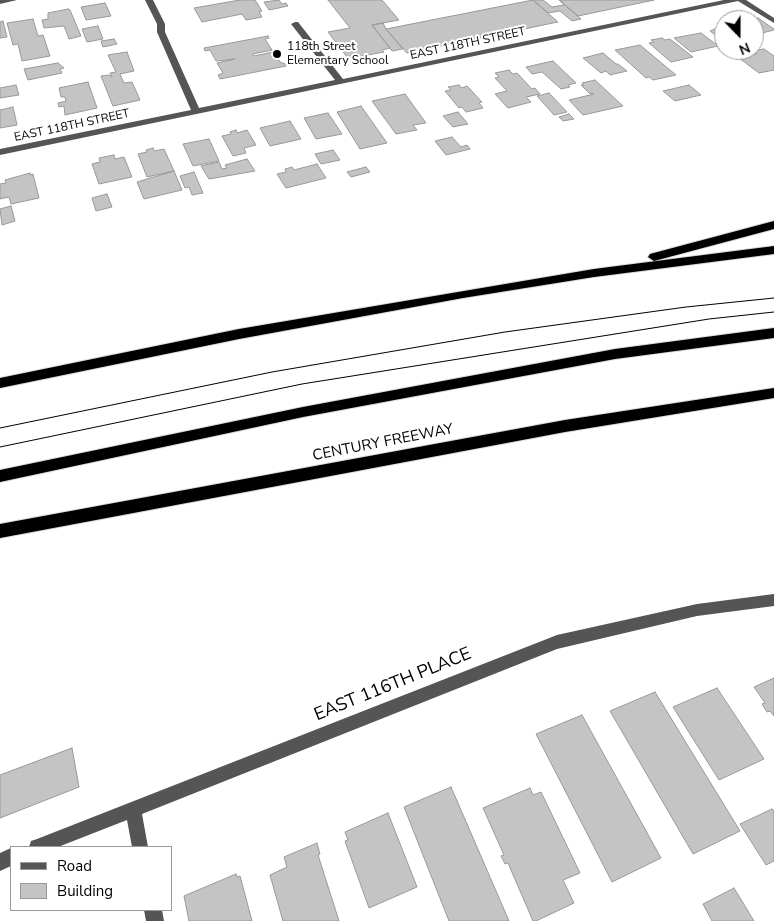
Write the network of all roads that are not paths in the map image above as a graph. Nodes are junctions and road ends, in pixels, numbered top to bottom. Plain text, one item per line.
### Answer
1 (13, 0) edge
2 (149, 0) edge
3 (735, 0) edge
4 (741, 0) edge
5 (0, 2) edge
6 (774, 21) edge
7 (295, 24) dead end
8 (342, 82) junction
9 (196, 112) junction
10 (0, 152) edge
11 (774, 225) edge
12 (774, 250) edge
13 (594, 273) junction
14 (774, 334) edge
15 (0, 383) edge
16 (774, 393) edge
17 (0, 476) edge
18 (0, 532) edge
19 (774, 600) edge
20 (133, 809) junction
21 (40, 846) edge
22 (140, 846) edge

1 - 5 street
2 - 9 street
3 - 8 street, EAST 118TH STREET
4 - 6 street
7 - 8 street
8 - 9 street, EAST 118TH STREET
9 - 10 street, EAST 118TH STREET
11 - 13 highway
12 - 13 highway
13 - 15 highway
14 - 17 highway
16 - 18 highway, CENTURY FREEWAY
19 - 20 street, EAST 116TH PLACE
20 - 21 street, EAST 116TH PLACE
20 - 22 street

